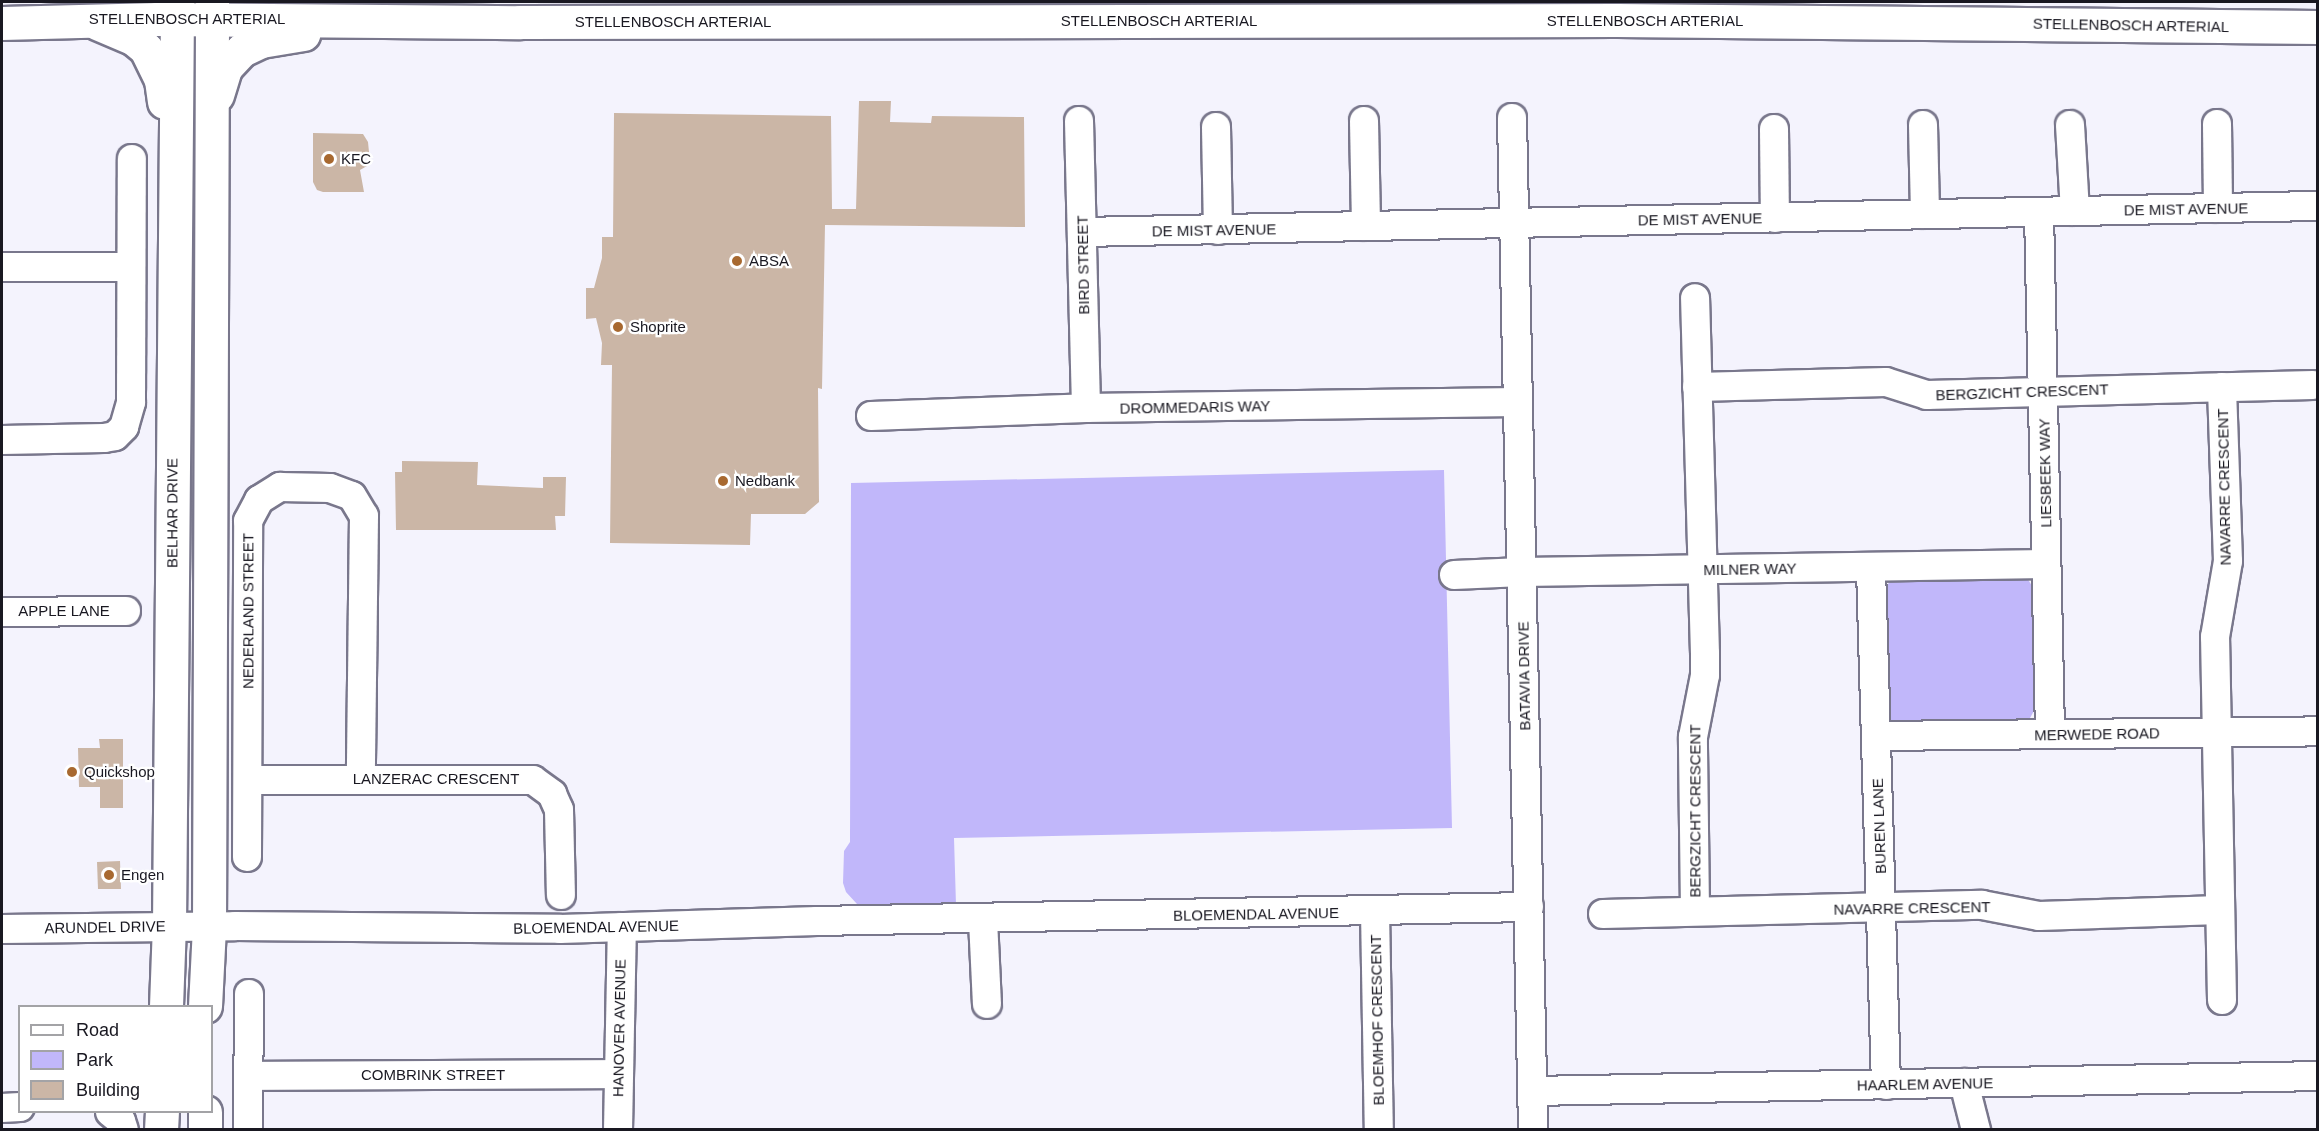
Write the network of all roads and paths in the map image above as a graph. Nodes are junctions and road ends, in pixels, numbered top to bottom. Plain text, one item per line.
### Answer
1 (177, 10) edge
2 (212, 10) edge
3 (86, 19) junction
4 (391, 20) junction
5 (2, 22) edge
6 (2318, 27) edge
7 (1512, 117) dead end
8 (210, 121) junction
9 (1079, 121) dead end
10 (1364, 121) dead end
11 (2217, 124) dead end
12 (1923, 125) dead end
13 (2070, 125) dead end
14 (1216, 127) dead end
15 (1774, 129) dead end
16 (132, 159) dead end
17 (175, 176) junction
18 (2318, 206) edge
19 (2218, 208) junction
20 (2075, 211) junction
21 (2039, 212) junction
22 (1925, 214) junction
23 (1775, 218) junction
24 (1514, 223) junction
25 (1365, 226) junction
26 (1218, 230) junction
27 (1083, 232) junction
28 (2, 267) edge
29 (131, 267) junction
30 (1695, 298) dead end
31 (2313, 385) dead end
32 (1697, 387) junction
33 (2222, 387) junction
34 (2043, 391) junction
35 (1518, 402) junction
36 (1086, 408) junction
37 (871, 416) dead end
38 (2, 440) edge
39 (2046, 564) junction
40 (1871, 568) junction
41 (1702, 570) junction
42 (1522, 572) junction
43 (1454, 575) dead end
44 (126, 611) dead end
45 (2, 612) edge
46 (2318, 731) edge
47 (2216, 733) junction
48 (2050, 734) junction
49 (1876, 736) junction
50 (361, 779) junction
51 (248, 780) junction
52 (247, 857) dead end
53 (561, 896) dead end
54 (1529, 907) junction
55 (1881, 908) junction
56 (2220, 910) junction
57 (1375, 911) junction
58 (1695, 911) junction
59 (1603, 914) dead end
60 (983, 920) junction
61 (169, 926) junction
62 (209, 927) junction
63 (622, 927) junction
64 (2, 929) edge
65 (249, 994) dead end
66 (2222, 1000) dead end
67 (987, 1004) dead end
68 (166, 1005) edge
69 (206, 1005) edge
70 (617, 1074) junction
71 (249, 1076) junction
72 (2318, 1076) edge
73 (1964, 1083) junction
74 (1886, 1085) junction
75 (1532, 1091) junction
76 (18, 1107) edge
77 (2, 1108) edge
78 (111, 1113) edge
79 (162, 1113) edge
80 (205, 1113) edge
81 (124, 1130) edge
82 (161, 1130) edge
83 (206, 1130) edge
84 (249, 1130) edge
85 (618, 1130) edge
86 (1379, 1130) edge
87 (1533, 1130) edge
88 (1976, 1130) edge

1 - 2 main road, STELLENBOSCH ARTERIAL
1 - 3 main road, STELLENBOSCH ARTERIAL
1 - 17 main road, BELHAR DRIVE
2 - 4 main road, STELLENBOSCH ARTERIAL
2 - 8 main road
3 - 5 main road, STELLENBOSCH ARTERIAL
3 - 17 main road
4 - 6 main road, STELLENBOSCH ARTERIAL
4 - 8 main road
7 - 24 street, BATAVIA DRIVE
8 - 62 main road
9 - 27 street, BIRD STREET
10 - 25 street
11 - 19 street
12 - 22 street
13 - 20 street
14 - 26 street
15 - 23 street
16 - 29 street
17 - 61 main road, BELHAR DRIVE
18 - 19 street, DE MIST AVENUE
19 - 20 street, DE MIST AVENUE
20 - 21 street, DE MIST AVENUE
21 - 22 street, DE MIST AVENUE
21 - 34 street, LIESBEEK WAY
22 - 23 street, DE MIST AVENUE
23 - 24 street, DE MIST AVENUE
24 - 25 street, DE MIST AVENUE
24 - 35 street, BATAVIA DRIVE
25 - 26 street, DE MIST AVENUE
26 - 27 street, DE MIST AVENUE
27 - 36 street, BIRD STREET
28 - 29 street
29 - 38 street
30 - 32 street, BERGZICHT CRESCENT
31 - 33 street, BERGZICHT CRESCENT
32 - 34 street, BERGZICHT CRESCENT
32 - 41 street, BERGZICHT CRESCENT
33 - 34 street, BERGZICHT CRESCENT
33 - 47 street, NAVARRE CRESCENT
34 - 39 street, LIESBEEK WAY
35 - 36 street, DROMMEDARIS WAY
35 - 42 street, BATAVIA DRIVE
36 - 37 street, DROMMEDARIS WAY
39 - 40 street, MILNER WAY
39 - 48 street, LIESBEEK WAY
40 - 41 street, MILNER WAY
40 - 49 street, BUREN LANE
41 - 42 street, MILNER WAY
41 - 58 street, BERGZICHT CRESCENT
42 - 43 street, MILNER WAY
42 - 54 street, BATAVIA DRIVE
44 - 45 street, APPLE LANE
46 - 47 street, MERWEDE ROAD
47 - 48 street, MERWEDE ROAD
47 - 56 street, NAVARRE CRESCENT
48 - 49 street, MERWEDE ROAD
49 - 55 street, BUREN LANE
50 - 51 street, LANZERAC CRESCENT
50 - 51 street, NEDERLAND STREET
50 - 53 street, LANZERAC CRESCENT
51 - 52 street, NEDERLAND STREET
54 - 57 street, BLOEMENDAL AVENUE
54 - 75 street, BATAVIA DRIVE
55 - 56 street, NAVARRE CRESCENT
55 - 58 street, NAVARRE CRESCENT
55 - 74 street, BUREN LANE
56 - 66 street, NAVARRE CRESCENT
57 - 60 street, BLOEMENDAL AVENUE
57 - 86 street, BLOEMHOF CRESCENT
58 - 59 street, NAVARRE CRESCENT
60 - 63 street, BLOEMENDAL AVENUE
60 - 67 street
61 - 62 street, ARUNDEL DRIVE
61 - 64 street, ARUNDEL DRIVE
61 - 68 main road, BELHAR DRIVE
62 - 63 street, BLOEMENDAL AVENUE
62 - 69 main road
63 - 70 street, HANOVER AVENUE
65 - 71 street
70 - 71 street, COMBRINK STREET
70 - 85 street, HANOVER AVENUE
71 - 84 street
72 - 73 street, HAARLEM AVENUE
73 - 74 street, HAARLEM AVENUE
73 - 88 street
74 - 75 street, HAARLEM AVENUE
75 - 87 street, BATAVIA DRIVE
76 - 77 street
78 - 81 street
79 - 82 main road
80 - 83 main road

